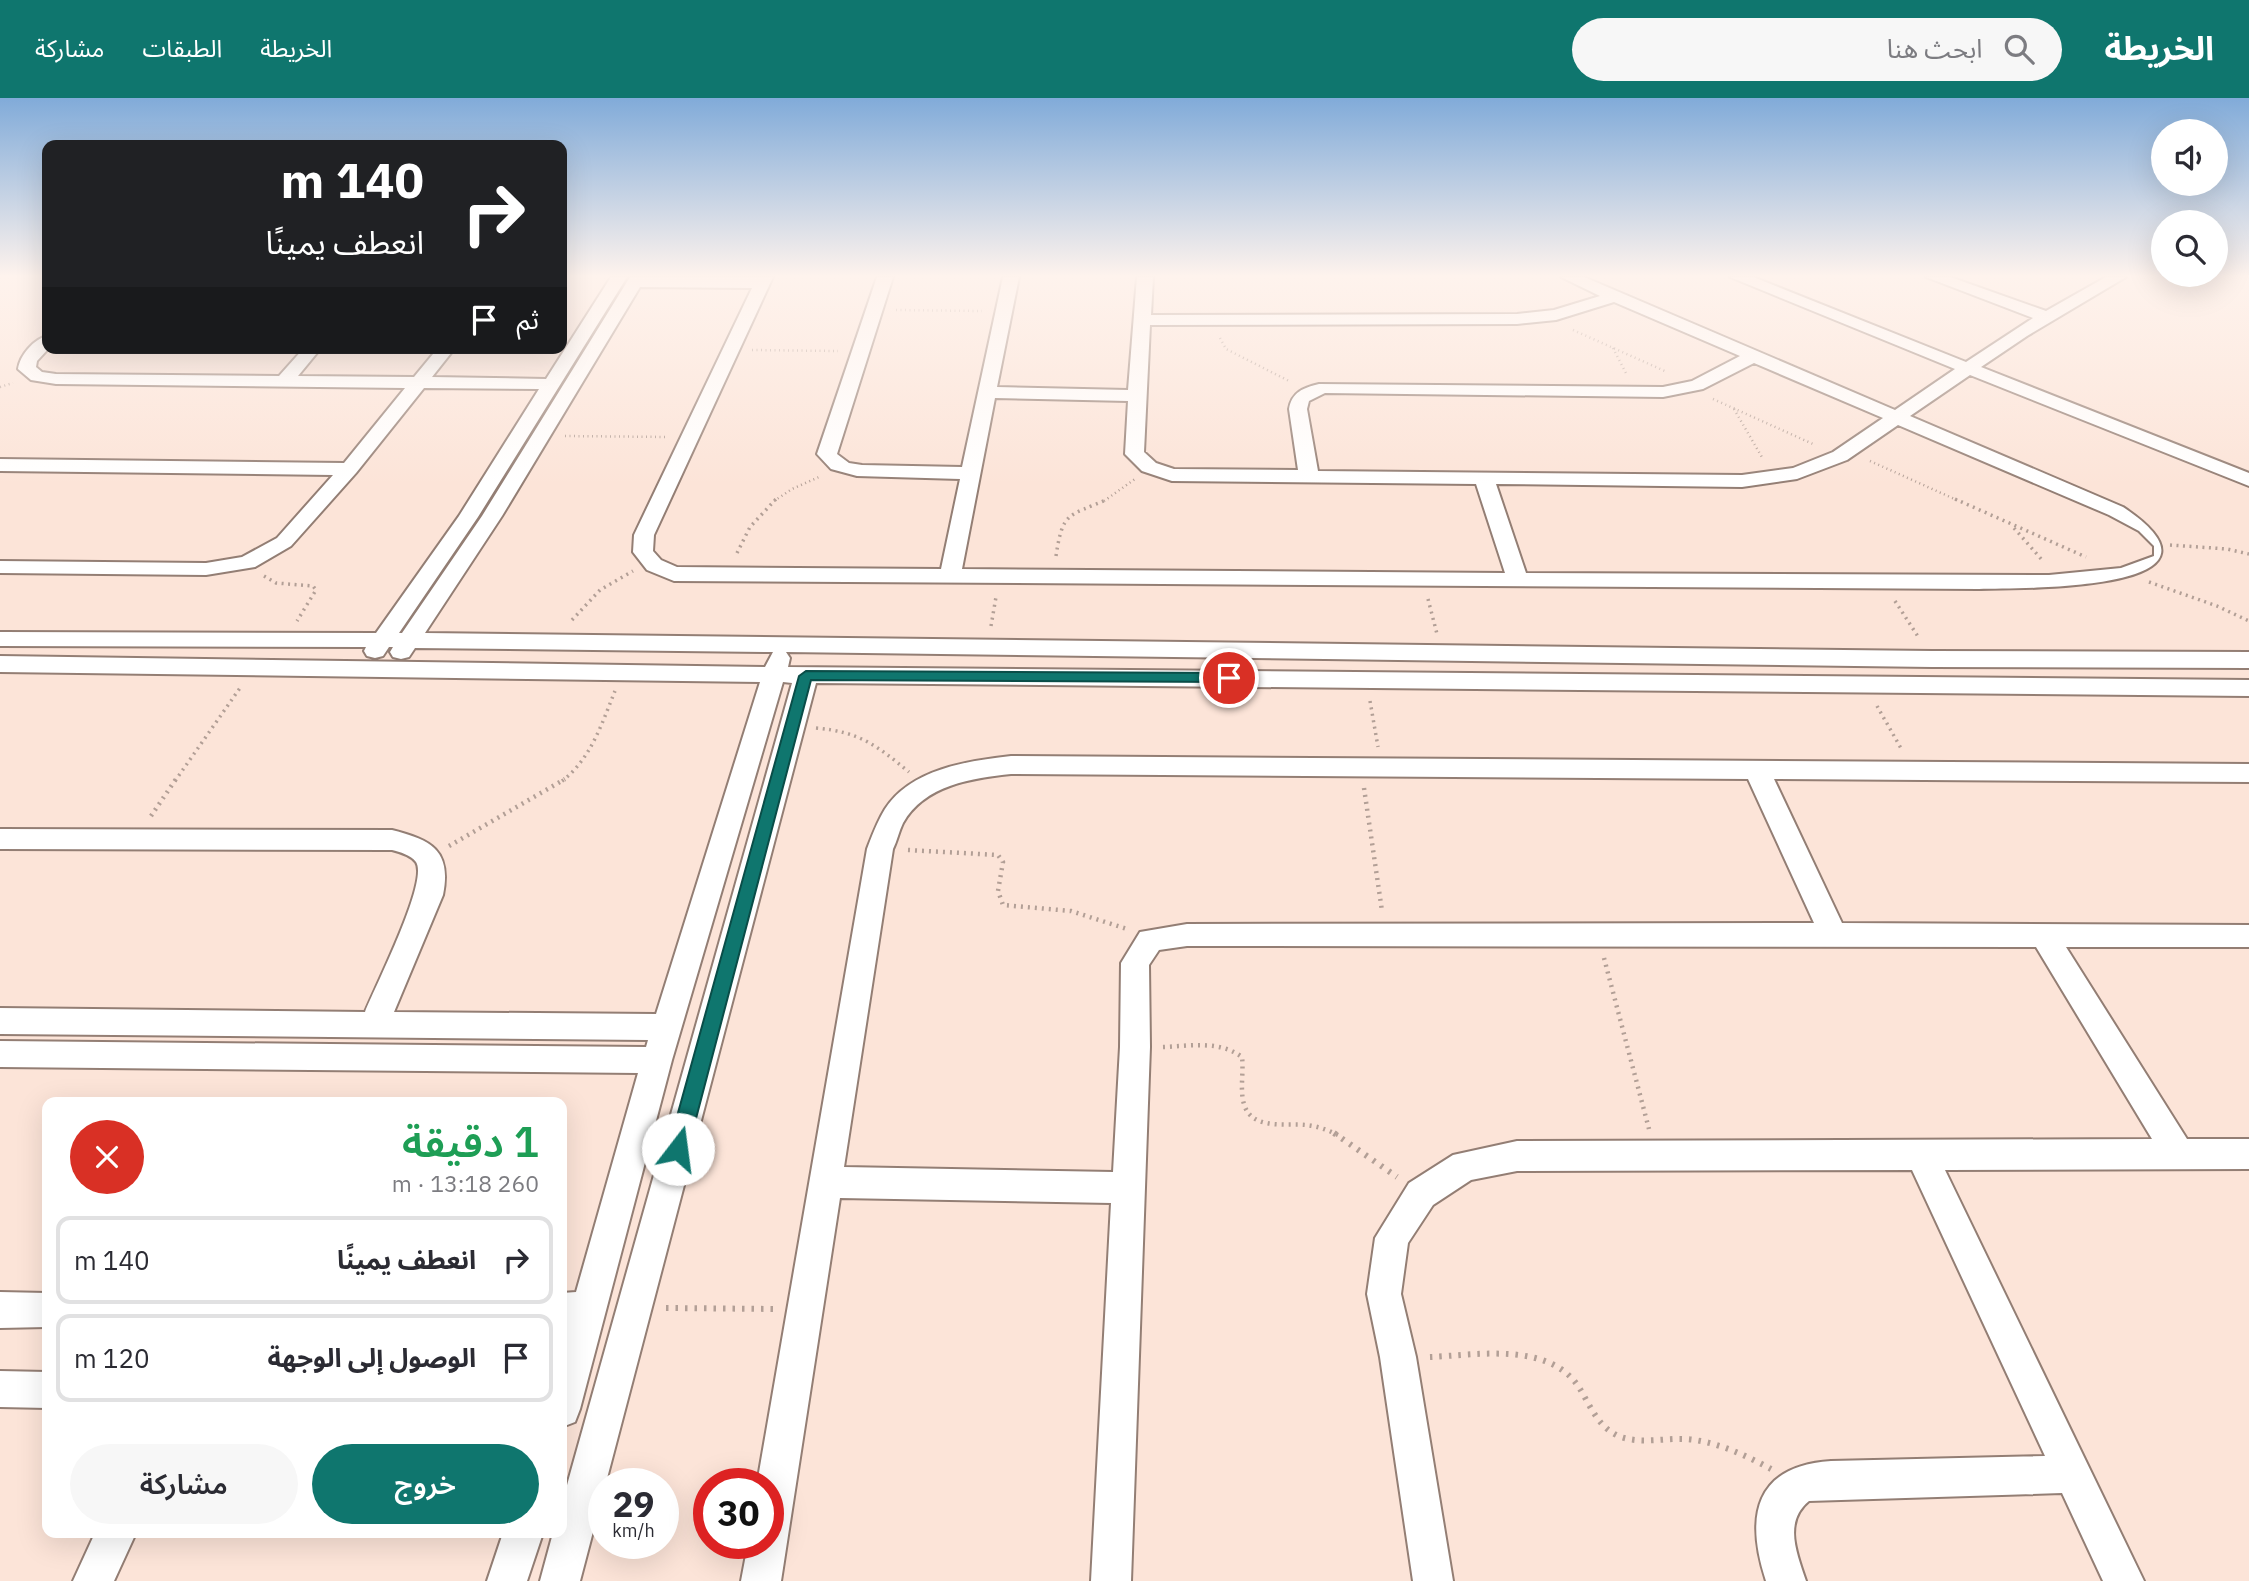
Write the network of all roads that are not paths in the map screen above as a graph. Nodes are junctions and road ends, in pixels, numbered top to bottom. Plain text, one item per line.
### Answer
1 (42, 346) edge
2 (577, 346) edge
3 (598, 346) edge
4 (733, 346) edge
5 (862, 346) edge
6 (997, 346) edge
7 (1140, 346) edge
8 (1731, 346) edge
9 (1925, 346) edge
10 (1929, 346) edge
11 (2003, 346) edge
12 (308, 354) edge
13 (442, 354) edge
14 (1754, 356) junction
15 (1976, 365) junction
16 (284, 381) junction
17 (420, 382) junction
18 (552, 384) junction
19 (987, 393) junction
20 (1137, 396) junction
21 (1898, 418) junction
22 (0, 465) edge
23 (2249, 465) edge
24 (349, 469) junction
25 (971, 473) junction
26 (1309, 478) junction
27 (1484, 479) junction
28 (2249, 480) edge
29 (0, 567) edge
30 (950, 575) junction
31 (1517, 578) junction
32 (0, 639) edge
33 (382, 640) junction
34 (409, 641) junction
35 (1039, 648) junction
36 (779, 660) junction
37 (2249, 660) edge
38 (0, 664) edge
39 (363, 668) junction
40 (391, 668) junction
41 (806, 676) junction
42 (1037, 676) junction
43 (2249, 688) edge
44 (1756, 768) junction
45 (2249, 773) edge
46 (0, 839) edge
47 (1833, 934) junction
48 (2044, 935) junction
49 (2249, 936) edge
50 (0, 1021) edge
51 (374, 1025) junction
52 (667, 1027) junction
53 (0, 1054) edge
54 (657, 1060) junction
55 (1920, 1153) junction
56 (2178, 1154) junction
57 (2249, 1154) edge
58 (826, 1182) junction
59 (1129, 1188) junction
60 (0, 1310) edge
61 (42, 1310) edge
62 (576, 1310) edge
63 (567, 1374) edge
64 (0, 1389) edge
65 (42, 1390) edge
66 (779, 1468) edge
67 (2073, 1474) junction
68 (114, 1538) edge
69 (521, 1538) edge
70 (765, 1559) edge
71 (93, 1581) edge
72 (507, 1581) edge
73 (560, 1581) edge
74 (761, 1581) edge
75 (1111, 1581) edge
76 (1433, 1581) edge
77 (1786, 1581) edge
78 (2124, 1581) edge

1 - 16 street
2 - 18 street
3 - 34 street
4 - 30 street
5 - 25 street
6 - 19 street
7 - 20 street
8 - 14 street
9 - 15 street
10 - 15 street
11 - 15 street
12 - 16 street
13 - 17 street
14 - 21 street
14 - 26 street
15 - 21 street
15 - 23 street
15 - 28 street
16 - 17 street
17 - 18 street
17 - 24 street
18 - 33 street
19 - 20 street
19 - 25 street
20 - 26 street
21 - 27 street
21 - 31 street
22 - 24 street
24 - 29 street
25 - 30 street
26 - 27 street
27 - 31 street
30 - 31 street
32 - 33 street
33 - 34 street
33 - 39 street
34 - 36 street
34 - 40 street
35 - 36 street
35 - 37 street
35 - 42 street
36 - 40 street
36 - 41 street
36 - 52 street
38 - 39 street
39 - 40 street
41 - 42 street
41 - 73 street
42 - 43 street
44 - 45 street
44 - 47 street
44 - 58 street
46 - 51 street
47 - 48 street
47 - 59 street
48 - 49 street
48 - 56 street
50 - 51 street
51 - 52 street
52 - 54 street
53 - 54 street
54 - 62 street
55 - 56 street
55 - 67 street
55 - 76 street
56 - 57 street
58 - 59 street
58 - 66 street
59 - 75 street
60 - 61 street
62 - 63 street
64 - 65 street
67 - 77 street
67 - 78 street
68 - 71 street
69 - 72 street
70 - 74 street

